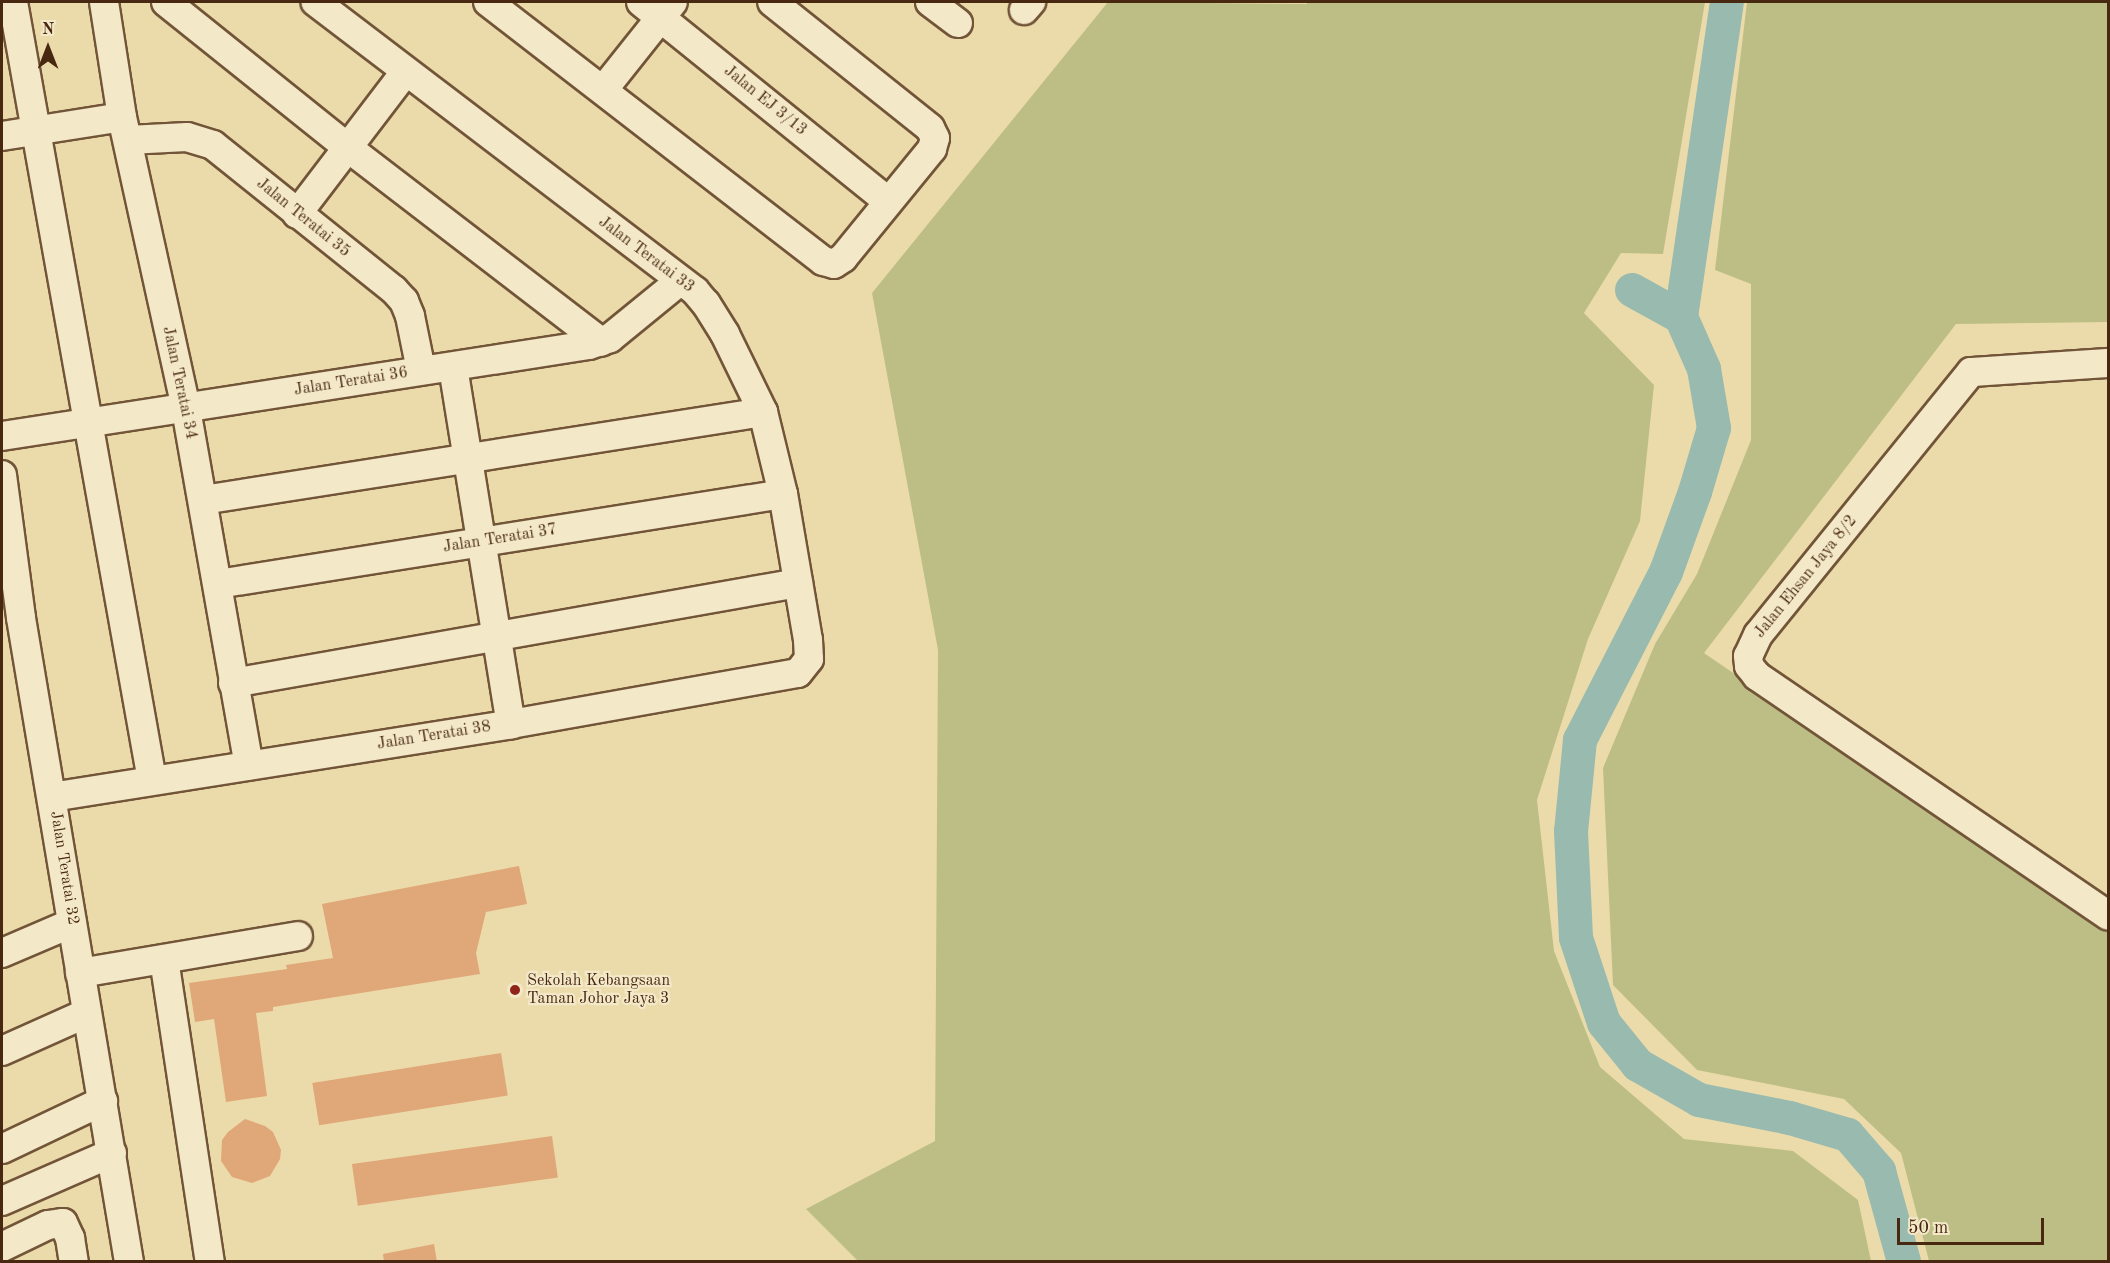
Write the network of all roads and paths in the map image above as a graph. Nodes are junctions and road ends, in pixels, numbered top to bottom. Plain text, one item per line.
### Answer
1 (13, 2) edge
2 (104, 2) edge
3 (166, 2) edge
4 (316, 2) edge
5 (488, 2) edge
6 (772, 2) edge
7 (930, 2) edge
8 (658, 6) edge
9 (958, 23) dead end
10 (405, 72) junction
11 (603, 90) junction
12 (125, 128) junction
13 (36, 130) junction
14 (2, 136) edge
15 (347, 147) junction
16 (888, 201) junction
17 (297, 214) junction
18 (680, 281) junction
19 (601, 342) junction
20 (2109, 363) edge
21 (453, 367) junction
22 (421, 370) junction
23 (186, 409) junction
24 (763, 412) junction
25 (90, 423) junction
26 (2, 435) edge
27 (468, 458) junction
28 (2, 475) edge
29 (783, 494) junction
30 (203, 500) junction
31 (482, 542) junction
32 (798, 583) junction
33 (218, 584) junction
34 (11, 620) edge
35 (497, 636) junction
36 (809, 659) joint
37 (233, 683) junction
38 (512, 724) junction
39 (249, 765) junction
40 (152, 780) junction
41 (52, 797) junction
42 (2109, 915) edge
43 (72, 923) junction
44 (298, 936) dead end
45 (2, 953) edge
46 (164, 959) junction
47 (80, 973) junction
48 (87, 1013) junction
49 (2, 1051) edge
50 (103, 1101) junction
51 (2, 1149) edge
52 (111, 1152) junction
53 (2, 1201) edge
54 (2, 1247) edge
55 (74, 1262) edge
56 (129, 1262) edge
57 (210, 1262) edge

1 - 13 street
2 - 12 street, Jalan Teratai 34
3 - 15 street
4 - 10 street, Jalan Teratai 33
5 - 11 street
6 - 16 street
7 - 9 street
8 - 11 street
8 - 16 street, Jalan EJ 3/13
10 - 15 street
10 - 18 street, Jalan Teratai 33
11 - 16 street
12 - 13 street, Jalan Teratai 35
12 - 17 street, Jalan Teratai 35
12 - 23 street, Jalan Teratai 34
13 - 14 street, Jalan Teratai 35
13 - 25 street
15 - 17 street
15 - 19 street
17 - 22 street, Jalan Teratai 35
18 - 19 street, Jalan Teratai 36
18 - 24 street, Jalan Teratai 33
19 - 21 street, Jalan Teratai 36
20 - 42 street, Jalan Ehsan Jaya 8/2
21 - 22 street, Jalan Teratai 36
21 - 27 street
22 - 23 street, Jalan Teratai 36
23 - 25 street, Jalan Teratai 36
23 - 30 street, Jalan Teratai 34
24 - 27 street
24 - 29 street, Jalan Teratai 33
25 - 26 street, Jalan Teratai 36
25 - 40 street
27 - 30 street
27 - 31 street
28 - 34 street, Jalan Teratai 32
29 - 31 street, Jalan Teratai 37
29 - 32 street, Jalan Teratai 33
30 - 33 street, Jalan Teratai 34
31 - 33 street, Jalan Teratai 37
31 - 35 street
32 - 35 street
32 - 36 street, Jalan Teratai 33
33 - 37 street, Jalan Teratai 34
34 - 41 street, Jalan Teratai 32
35 - 37 street
35 - 38 street
36 - 38 street, Jalan Teratai 38
37 - 39 street, Jalan Teratai 34
38 - 39 street, Jalan Teratai 38
39 - 40 street, Jalan Teratai 38
40 - 41 street, Jalan Teratai 38
41 - 43 street, Jalan Teratai 32
43 - 45 street
43 - 47 street, Jalan Teratai 32
44 - 46 street
46 - 47 street
46 - 57 street
47 - 48 street, Jalan Teratai 32
48 - 49 street
48 - 50 street, Jalan Teratai 32
50 - 51 street
50 - 52 street, Jalan Teratai 32
52 - 53 street
52 - 56 street, Jalan Teratai 32
54 - 55 street

